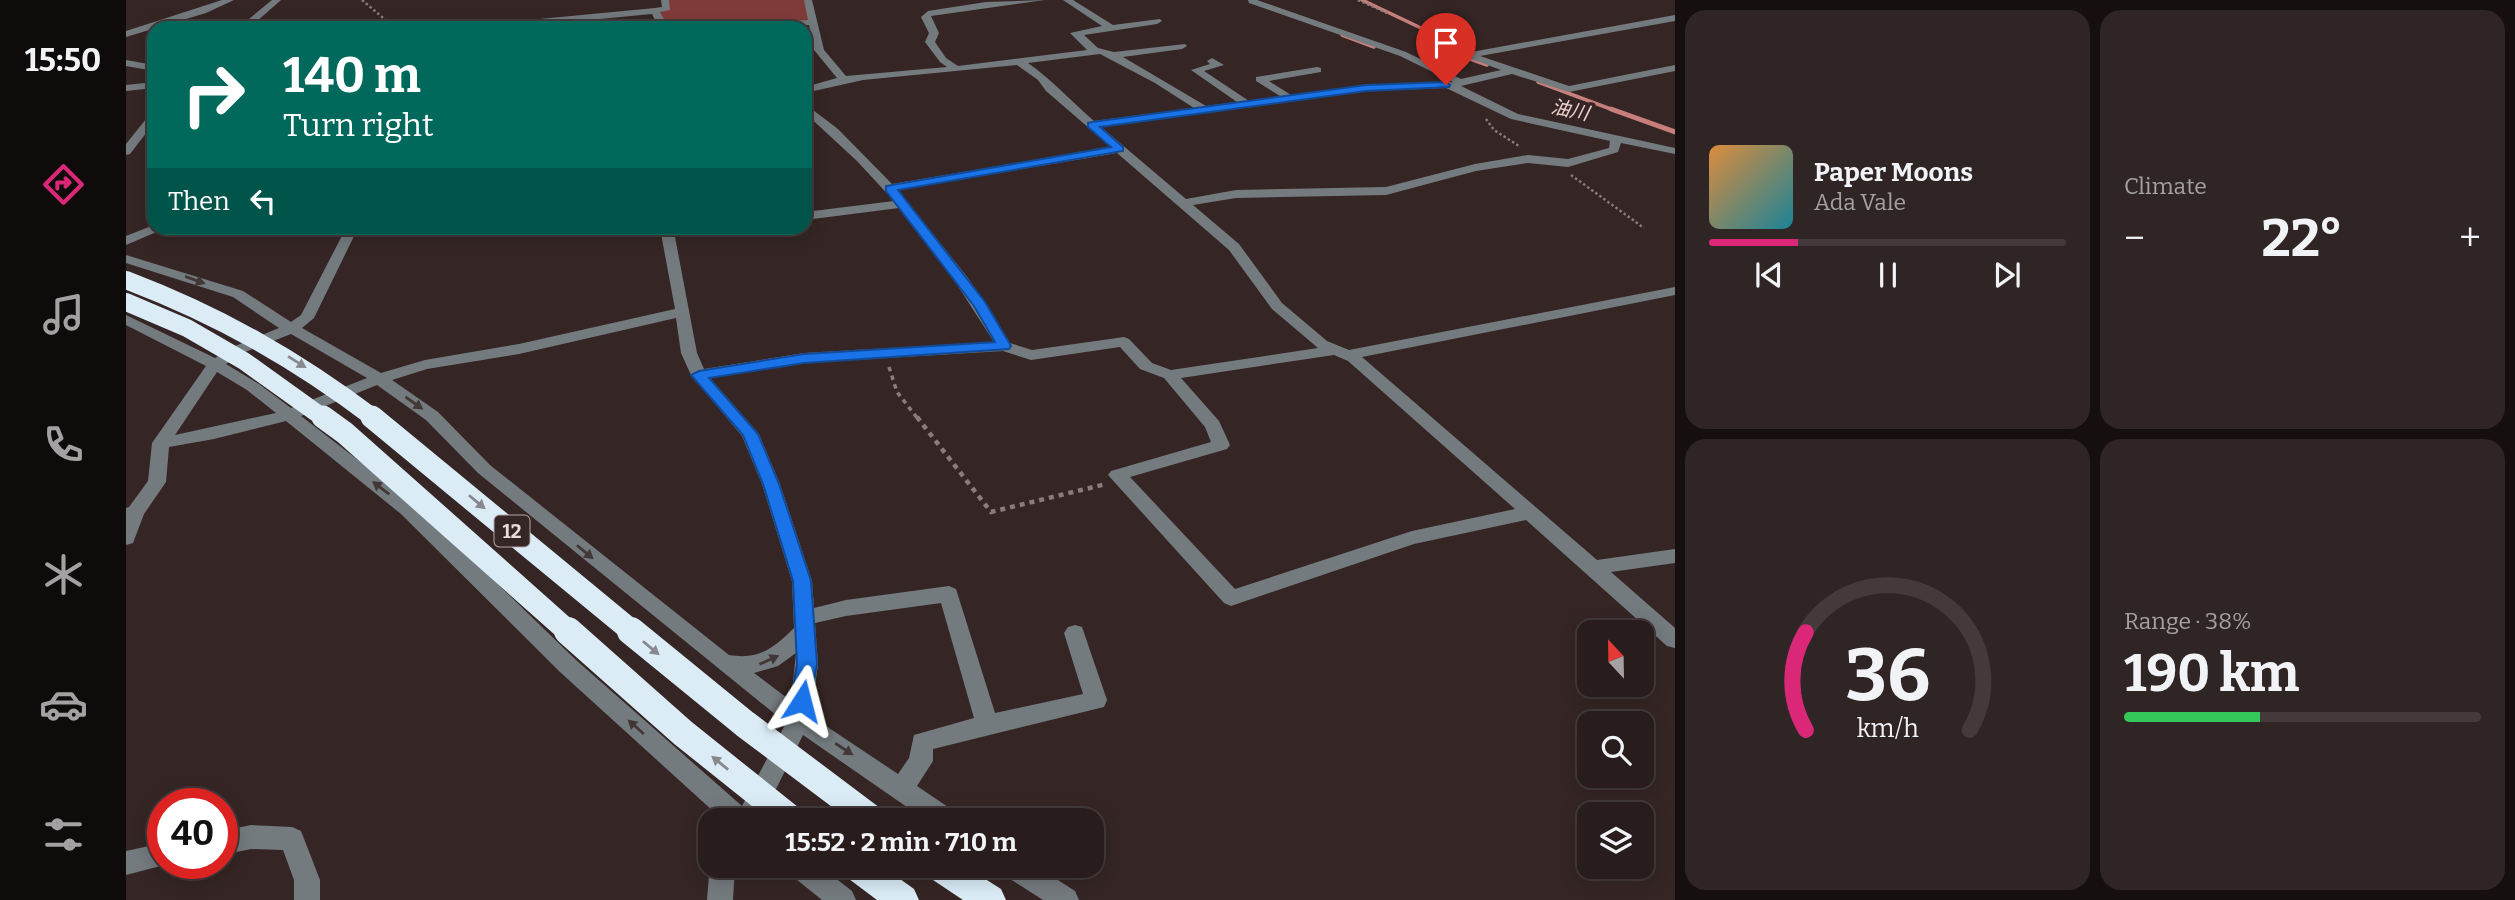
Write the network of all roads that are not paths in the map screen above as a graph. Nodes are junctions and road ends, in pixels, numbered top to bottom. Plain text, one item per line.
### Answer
1 (230, 0) edge
2 (277, 0) edge
3 (665, 0) edge
4 (808, 0) edge
5 (1041, 0) edge
6 (1067, 0) edge
7 (1240, 0) edge
8 (1263, 0) edge
9 (1252, 1) edge
10 (984, 2) edge
11 (655, 11) junction
12 (570, 13) junction
13 (1675, 18) edge
14 (170, 21) edge
15 (252, 21) edge
16 (520, 21) edge
17 (572, 21) edge
18 (660, 21) edge
19 (1157, 21) dead end
20 (814, 22) joint
21 (1110, 27) junction
22 (147, 28) edge
23 (126, 34) edge
24 (1182, 46) dead end
25 (1094, 51) junction
26 (1116, 55) junction
27 (1018, 61) junction
28 (1212, 61) dead end
29 (126, 63) edge
30 (147, 67) edge
31 (1675, 68) edge
32 (956, 69) junction
33 (1317, 70) dead end
34 (1512, 71) junction
35 (842, 79) junction
36 (1457, 84) junction
37 (147, 86) edge
38 (126, 88) edge
39 (812, 88) edge
40 (1289, 98) junction
41 (1247, 104) junction
42 (1204, 110) junction
43 (812, 113) edge
44 (147, 125) edge
45 (1092, 125) junction
46 (1616, 138) junction
47 (1119, 149) junction
48 (1675, 151) edge
49 (126, 152) edge
50 (890, 188) junction
51 (1185, 203) junction
52 (902, 205) junction
53 (812, 215) edge
54 (147, 232) edge
55 (348, 235) edge
56 (668, 235) edge
57 (126, 240) edge
58 (126, 259) edge
59 (126, 280) edge
60 (1675, 291) edge
61 (126, 302) edge
62 (682, 312) junction
63 (126, 319) edge
64 (290, 328) junction
65 (1004, 346) junction
66 (1341, 353) junction
67 (215, 365) junction
68 (699, 375) junction
69 (1170, 375) junction
70 (379, 379) junction
71 (289, 415) junction
72 (161, 443) junction
73 (130, 513) edge
74 (1528, 513) junction
75 (126, 538) edge
76 (1675, 556) edge
77 (1591, 568) junction
78 (806, 624) junction
79 (1075, 633) dead end
80 (1675, 640) edge
81 (723, 662) junction
82 (799, 720) junction
83 (987, 724) junction
84 (902, 787) junction
85 (730, 808) edge
86 (752, 808) edge
87 (777, 808) edge
88 (857, 808) edge
89 (930, 808) edge
90 (238, 840) edge
91 (147, 858) edge
92 (126, 863) edge
93 (721, 878) edge
94 (815, 878) edge
95 (873, 878) edge
96 (956, 878) edge
97 (1032, 878) edge
98 (307, 900) edge
99 (720, 900) edge
100 (843, 900) edge
101 (903, 900) edge
102 (990, 900) edge
103 (1066, 900) edge

1 - 14 street
2 - 15 street
3 - 11 street
4 - 20 street
5 - 10 street
6 - 21 street
7 - 9 street
8 - 9 street
9 - 36 street
10 - 32 street
11 - 12 street
11 - 18 street
12 - 16 street
12 - 17 street
13 - 34 street
19 - 21 street
20 - 35 street
21 - 25 street
22 - 23 street
24 - 26 street
25 - 26 street
25 - 27 street
26 - 42 street
27 - 32 street
27 - 45 street
28 - 41 street
29 - 30 street
31 - 34 street
32 - 35 street
33 - 40 street
34 - 36 street
35 - 39 street
36 - 40 street
36 - 46 street
37 - 38 street
40 - 41 street
41 - 42 street
42 - 45 street
43 - 50 street
44 - 49 street
45 - 47 street
46 - 48 street
46 - 51 street
47 - 50 street
47 - 51 street
50 - 52 street
51 - 66 street
52 - 53 street
52 - 65 street
54 - 57 street
55 - 64 street
56 - 62 street
58 -> 64 street
59 -> 88 highway, 12, bridge
60 - 66 street
87 -> 61 highway, 12, bridge
62 - 68 street
62 - 70 street
63 - 67 street
64 - 67 street
64 - 70 street
65 - 68 street
65 - 69 street
66 - 69 street
66 - 74 street
67 - 71 street
67 - 72 street
68 - 78 street
69 - 74 street
70 - 71 street
70 -> 81 street
71 - 72 street
85 -> 71 street
72 - 73 street
73 - 75 street
74 - 77 street
76 - 77 street
77 - 80 street
81 -> 78 street
78 - 82 street
78 - 83 street
79 - 83 street
81 - 82 street
82 -> 84 street
82 - 86 street
83 - 84 street
84 - 89 street
90 - 98 street
91 - 92 street
93 - 99 street
94 - 100 street
95 - 101 highway
96 - 102 highway
97 - 103 street

